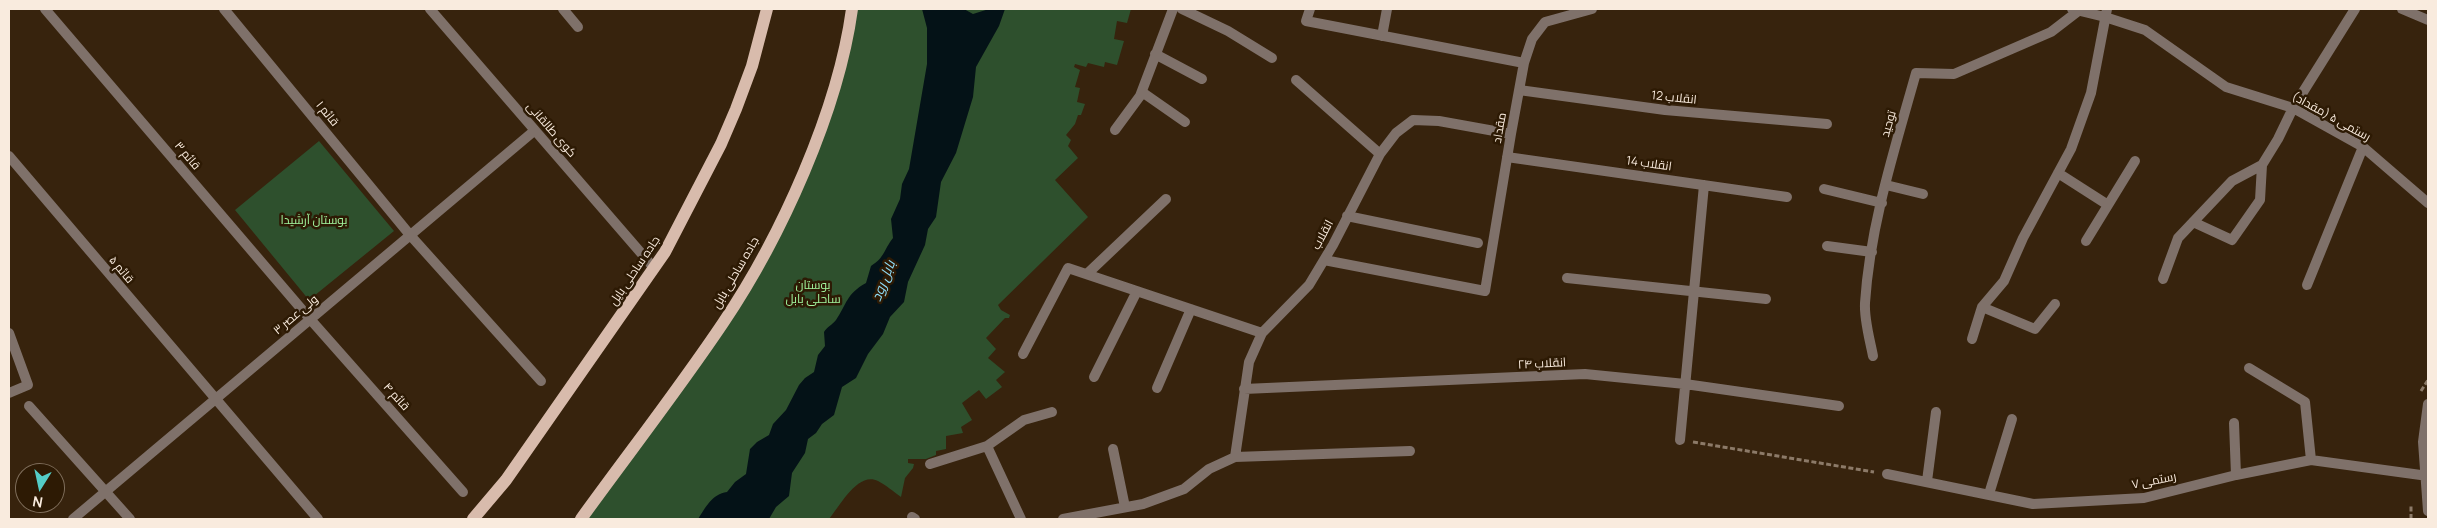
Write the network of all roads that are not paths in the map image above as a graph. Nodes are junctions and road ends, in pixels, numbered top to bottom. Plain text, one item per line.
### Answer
1 (45, 9) edge
2 (224, 9) edge
3 (430, 9) edge
4 (563, 9) edge
5 (767, 9) edge
6 (852, 9) edge
7 (1172, 9) edge
8 (1182, 9) edge
9 (1310, 9) edge
10 (1387, 9) edge
11 (1592, 9) edge
12 (2355, 9) edge
13 (2402, 9) edge
14 (2074, 10) edge
15 (2106, 13) edge
16 (2428, 20) edge
17 (578, 27) dead end
18 (1382, 36) junction
19 (1155, 54) junction
20 (1272, 58) dead end
21 (1524, 63) junction
22 (1202, 79) dead end
23 (1296, 80) dead end
24 (1519, 90) junction
25 (1142, 92) junction
26 (2293, 108) junction
27 (1185, 122) dead end
28 (1827, 124) dead end
29 (1115, 130) dead end
30 (534, 131) junction
31 (1511, 134) junction
32 (2363, 148) junction
33 (1380, 154) junction
34 (9, 156) edge
35 (1507, 157) junction
36 (2135, 161) dead end
37 (2262, 165) junction
38 (2058, 173) junction
39 (1704, 185) junction
40 (1886, 185) junction
41 (1824, 189) dead end
42 (1923, 194) dead end
43 (1787, 197) dead end
44 (1166, 199) dead end
45 (2428, 203) edge
46 (1882, 204) junction
47 (2108, 205) junction
48 (1347, 216) junction
49 (2192, 222) junction
50 (410, 235) junction
51 (2086, 241) dead end
52 (1478, 243) dead end
53 (1828, 246) dead end
54 (1872, 252) junction
55 (1324, 260) junction
56 (654, 268) junction
57 (1087, 274) junction
58 (1567, 278) dead end
59 (2163, 279) dead end
60 (2307, 285) dead end
61 (1137, 290) junction
62 (1694, 292) junction
63 (1766, 299) dead end
64 (2055, 304) dead end
65 (1982, 307) junction
66 (1191, 309) junction
67 (310, 319) junction
68 (9, 333) edge
69 (1262, 333) junction
70 (1972, 339) dead end
71 (1023, 354) dead end
72 (1873, 356) dead end
73 (2249, 368) dead end
74 (1094, 377) dead end
75 (541, 381) dead end
76 (1685, 384) junction
77 (1157, 388) dead end
78 (1244, 389) junction
79 (9, 393) edge
80 (215, 400) junction
81 (2428, 404) edge
82 (29, 406) dead end
83 (1839, 406) dead end
84 (1052, 412) dead end
85 (1936, 412) dead end
86 (2012, 419) dead end
87 (2234, 423) dead end
88 (1680, 440) road end
89 (987, 446) junction
90 (1113, 449) dead end
91 (1410, 451) dead end
92 (1235, 457) junction
93 (2311, 460) junction
94 (930, 464) dead end
95 (1887, 474) road end
96 (2236, 474) junction
97 (2426, 475) edge
98 (1927, 481) junction
99 (106, 492) junction
100 (463, 492) dead end
101 (1988, 494) junction
102 (1125, 507) junction
103 (2428, 511) edge
104 (73, 519) edge
105 (130, 519) edge
106 (318, 519) edge
107 (473, 519) edge
108 (581, 519) edge
109 (1021, 519) edge
110 (1063, 519) edge

1 - 67 street, قائم ۳
2 - 50 street, قائم ۱
3 - 30 street, کوی طالقانی
4 - 17 street
5 - 56 main road, جاده ساحلی بایل
6 - 108 main road, جاده ساحلی بابل
7 - 19 street
8 - 20 street
9 - 18 street
10 - 18 street
11 - 21 street, مقداد
12 - 26 street
13 - 16 street
14 - 15 street, رستمی ۵ (مقداد)
14 - 40 street, توحید
15 - 26 street, رستمی ۵ (مقداد)
15 - 38 street
18 - 21 street
19 - 22 street
19 - 25 street
21 - 24 street, مقداد
23 - 33 street
24 - 28 street, انقلاب 12
24 - 31 street, مقداد
25 - 27 street
25 - 29 street
26 - 32 street, رستمی ۵ (مقداد)
26 - 37 street
30 - 50 street, ولی عصر ۳
30 - 56 street, کوی طالقانی
31 - 33 street, انقلاب
31 - 35 street, مقداد
32 - 45 street, رستمی ۵ (مقداد)
32 - 60 street
33 - 48 street, انقلاب
34 - 80 street, قائم ۵
35 - 39 street, انقلاب 14
35 - 55 street, مقداد
36 - 47 street
37 - 49 street
37 - 49 street
38 - 47 street
38 - 65 street
39 - 43 street, انقلاب 14
39 - 62 street
40 - 42 street
40 - 46 street, توحید
41 - 46 street
44 - 57 street
46 - 54 street, توحید
47 - 51 street
48 - 52 street
48 - 55 street, انقلاب
49 - 59 street
50 - 67 street, ولی عصر ۳
50 - 75 street, قائم ۱
53 - 54 street
54 - 72 street, توحید
55 - 69 street, انقلاب
56 - 107 main road, جاده ساحلی بایل
57 - 61 street
57 - 71 street
58 - 62 street
61 - 66 street
61 - 74 street
62 - 63 street
62 - 76 street
64 - 65 street
65 - 70 street
66 - 69 street
66 - 77 street
67 - 80 street, ولی عصر ۳
67 - 100 street, قائم ۴
68 - 79 street
69 - 78 street, انقلاب
73 - 93 street
76 - 78 street, انقلاب ۲۴
76 - 83 street, انقلاب ۲۴
76 - 88 street
78 - 92 street, انقلاب
80 - 99 street, ولی عصر ۳
80 - 106 street, قائم ۵
81 - 97 street
82 - 99 street
84 - 89 street
85 - 98 street
86 - 101 street
87 - 96 street
89 - 94 street
89 - 109 street
90 - 102 street
91 - 92 street
92 - 102 street
93 - 96 street, رستمی ۷
93 - 97 street, رستمی ۷
95 - 98 street, رستمی ۷
96 - 101 street, رستمی ۷
97 - 103 street
98 - 101 street, رستمی ۷
99 - 104 street, ولی عصر ۳
99 - 105 street
102 - 110 street

